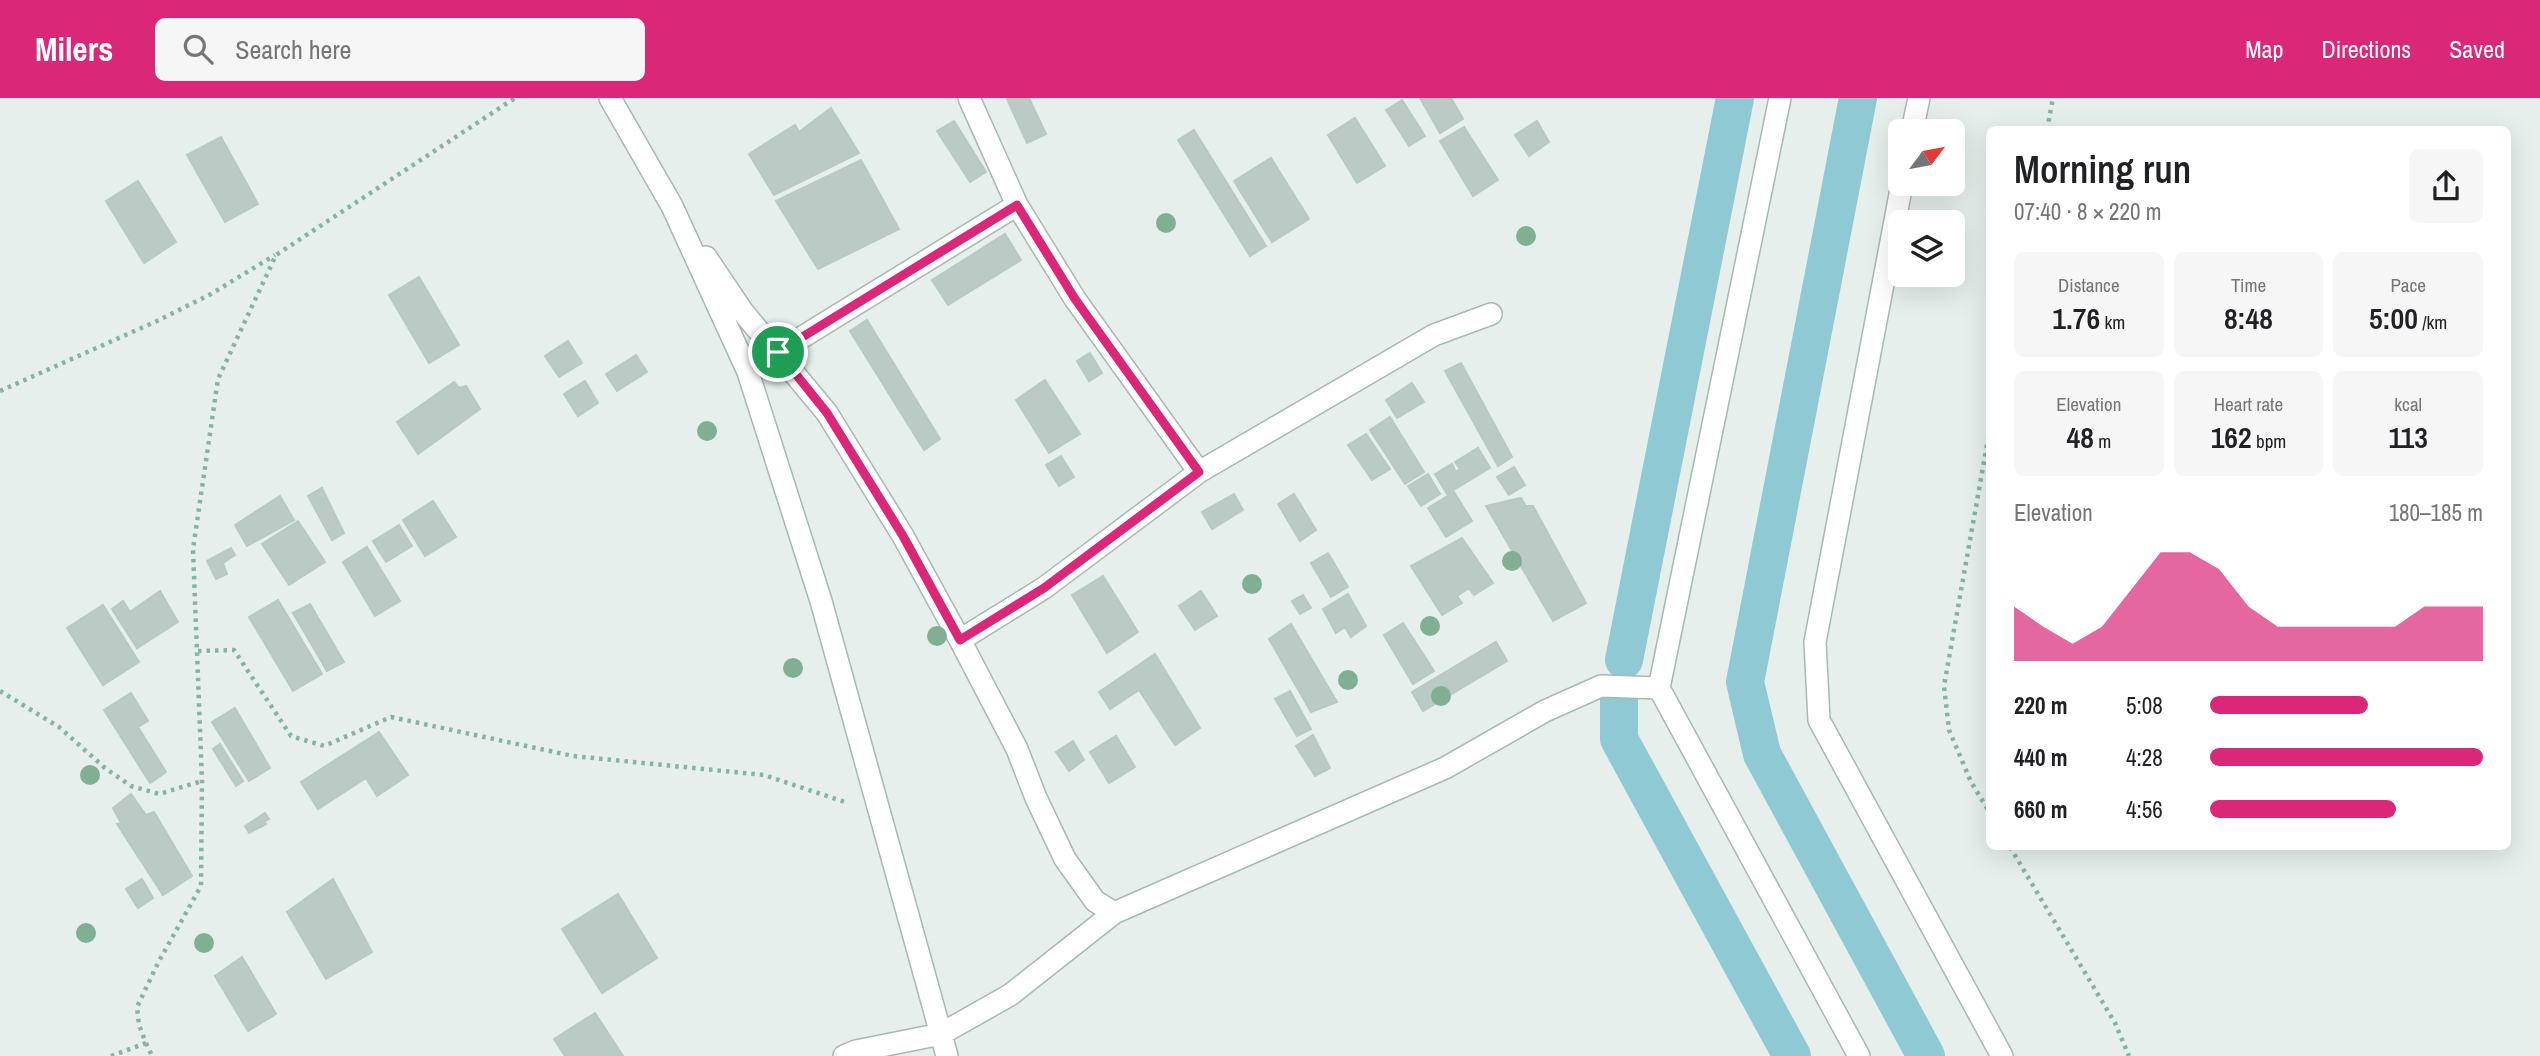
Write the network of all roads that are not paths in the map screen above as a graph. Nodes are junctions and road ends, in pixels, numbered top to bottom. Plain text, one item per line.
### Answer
1 (610, 98) edge
2 (969, 98) edge
3 (1780, 98) edge
4 (1919, 98) edge
5 (1915, 119) edge
6 (1900, 196) edge
7 (1017, 205) junction
8 (672, 206) junction
9 (1491, 314) dead end
10 (778, 352) junction
11 (1199, 472) junction
12 (960, 640) junction
13 (1659, 688) junction
14 (1114, 913) junction
15 (941, 1034) junction
16 (844, 1056) edge
17 (947, 1056) edge
18 (1859, 1056) edge
19 (2002, 1056) edge

1 - 8 street
2 - 7 street
3 - 13 street
4 - 5 street
6 - 19 street
7 - 10 street
7 - 11 street
8 - 10 street
8 - 15 street
9 - 11 street
10 - 12 street
11 - 12 street
12 - 14 street
13 - 14 street
13 - 18 street
14 - 15 street
15 - 16 street
15 - 17 street

